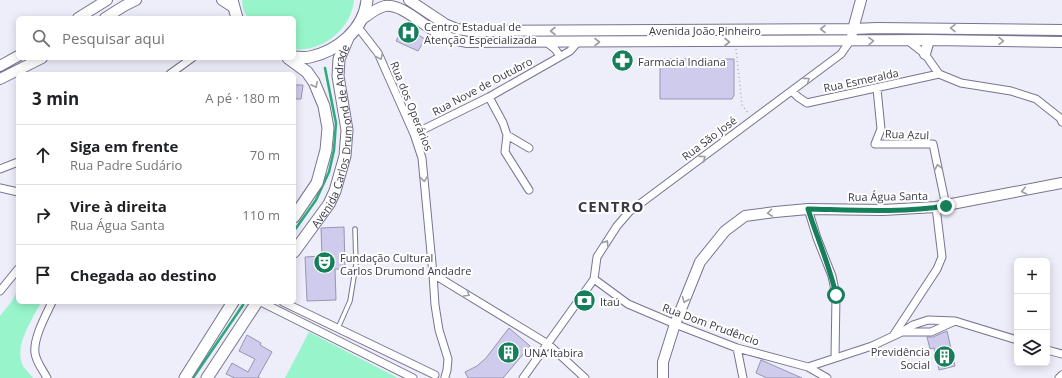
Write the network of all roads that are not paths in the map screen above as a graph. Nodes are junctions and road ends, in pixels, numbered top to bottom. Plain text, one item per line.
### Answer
1 (107, 0) edge
2 (136, 0) edge
3 (222, 0) edge
4 (367, 0) edge
5 (409, 0) edge
6 (861, 0) edge
7 (232, 4) edge
8 (81, 16) edge
9 (108, 16) edge
10 (236, 16) edge
11 (359, 23) junction
12 (853, 29) junction
13 (1062, 30) edge
14 (348, 38) junction
15 (907, 40) junction
16 (929, 40) junction
17 (850, 41) junction
18 (546, 42) junction
19 (578, 42) junction
20 (1062, 42) edge
21 (925, 54) junction
22 (560, 56) junction
23 (16, 57) edge
24 (296, 57) edge
25 (38, 60) edge
26 (189, 60) edge
27 (291, 60) edge
28 (0, 66) edge
29 (173, 72) edge
30 (939, 74) junction
31 (0, 80) edge
32 (877, 89) junction
33 (792, 91) junction
34 (489, 97) junction
35 (1062, 122) edge
36 (414, 134) junction
37 (507, 135) junction
38 (529, 148) dead end
39 (16, 163) edge
40 (0, 169) edge
41 (1062, 183) edge
42 (0, 188) edge
43 (529, 190) dead end
44 (16, 192) edge
45 (941, 206) junction
46 (808, 209) junction
47 (296, 214) edge
48 (355, 229) dead end
49 (296, 249) edge
50 (16, 271) edge
51 (433, 274) junction
52 (594, 279) junction
53 (0, 291) edge
54 (51, 304) edge
55 (232, 304) edge
56 (256, 304) edge
57 (265, 304) edge
58 (287, 304) edge
59 (928, 320) junction
60 (954, 321) junction
61 (675, 324) junction
62 (338, 328) junction
63 (902, 332) junction
64 (930, 332) junction
65 (893, 336) junction
66 (1014, 339) edge
67 (548, 344) junction
68 (737, 348) junction
69 (1050, 351) edge
70 (1062, 354) edge
71 (835, 358) junction
72 (808, 367) junction
73 (1062, 375) edge
74 (433, 377) edge
75 (446, 377) edge
76 (47, 378) edge
77 (185, 378) edge
78 (207, 378) edge
79 (413, 378) edge
80 (523, 378) edge
81 (585, 378) edge
82 (662, 378) edge
83 (743, 378) edge
84 (827, 378) edge
85 (1058, 378) edge

1 - 8 main road
2 - 9 main road
3 - 7 main road
4 - 11 main road
12 -> 5 main road, Avenida João Pinheiro
6 - 12 main road, Rua São José
7 - 10 main road
11 - 14 main road
11 - 18 main road, Avenida João Pinheiro
11 -> 36 street, Rua dos Operários
13 -> 12 main road, Avenida João Pinheiro
12 - 17 main road, Rua São José
14 - 24 main road
14 - 49 main road, Avenida Carlos Drumond de Andrade
15 - 16 main road, Avenida João Pinheiro
17 -> 15 main road, Avenida João Pinheiro
15 - 21 street
16 -> 20 main road, Avenida João Pinheiro
16 - 21 main road
19 -> 17 main road, Avenida João Pinheiro
33 -> 17 street, Rua São José
18 - 19 main road, Avenida João Pinheiro
18 - 22 street
19 - 22 street, Rua Nove de Outubro
21 - 30 street
22 - 34 street, Rua Nove de Outubro
23 - 28 main road
25 - 31 main road
26 - 29 street
27 -> 47 main road, Avenida Carlos Drumond de Andrade
30 - 32 street, Rua Esmeralda
30 - 35 street
32 - 33 street, Rua Esmeralda
45 -> 32 street, Rua Azul
52 -> 33 street, Rua São José
34 - 36 street, Rua Nove de Outubro
34 - 37 street
36 -> 51 street, Rua dos Operários
37 - 38 street
37 - 43 street
39 - 40 street
41 -> 45 main road, Rua Água Santa
42 - 44 street
45 - 46 main road, Rua Água Santa
45 - 65 street
46 -> 61 main road, Rua Água Santa
46 - 71 street
48 - 62 lane
50 - 53 street
51 -> 67 street
51 - 75 street, Rua dos Operários
52 - 61 street, Rua Dom Prudêncio
52 - 67 street
54 - 76 street
55 - 77 main road
56 - 78 main road
57 - 79 street
58 - 62 street
59 - 60 street
59 - 63 street
59 - 64 street
60 - 64 street
60 - 66 street
61 - 68 street, Rua Dom Prudêncio
61 - 82 main road, Rua Água Santa
62 - 74 street
63 - 64 street
63 - 65 street
65 - 71 street
67 - 80 street
67 - 81 street
68 - 72 street, Rua Dom Prudêncio
68 - 83 street
69 - 70 street
71 - 72 street
72 - 84 street, Rua Dom Prudêncio
73 - 85 street
74 - 75 street

